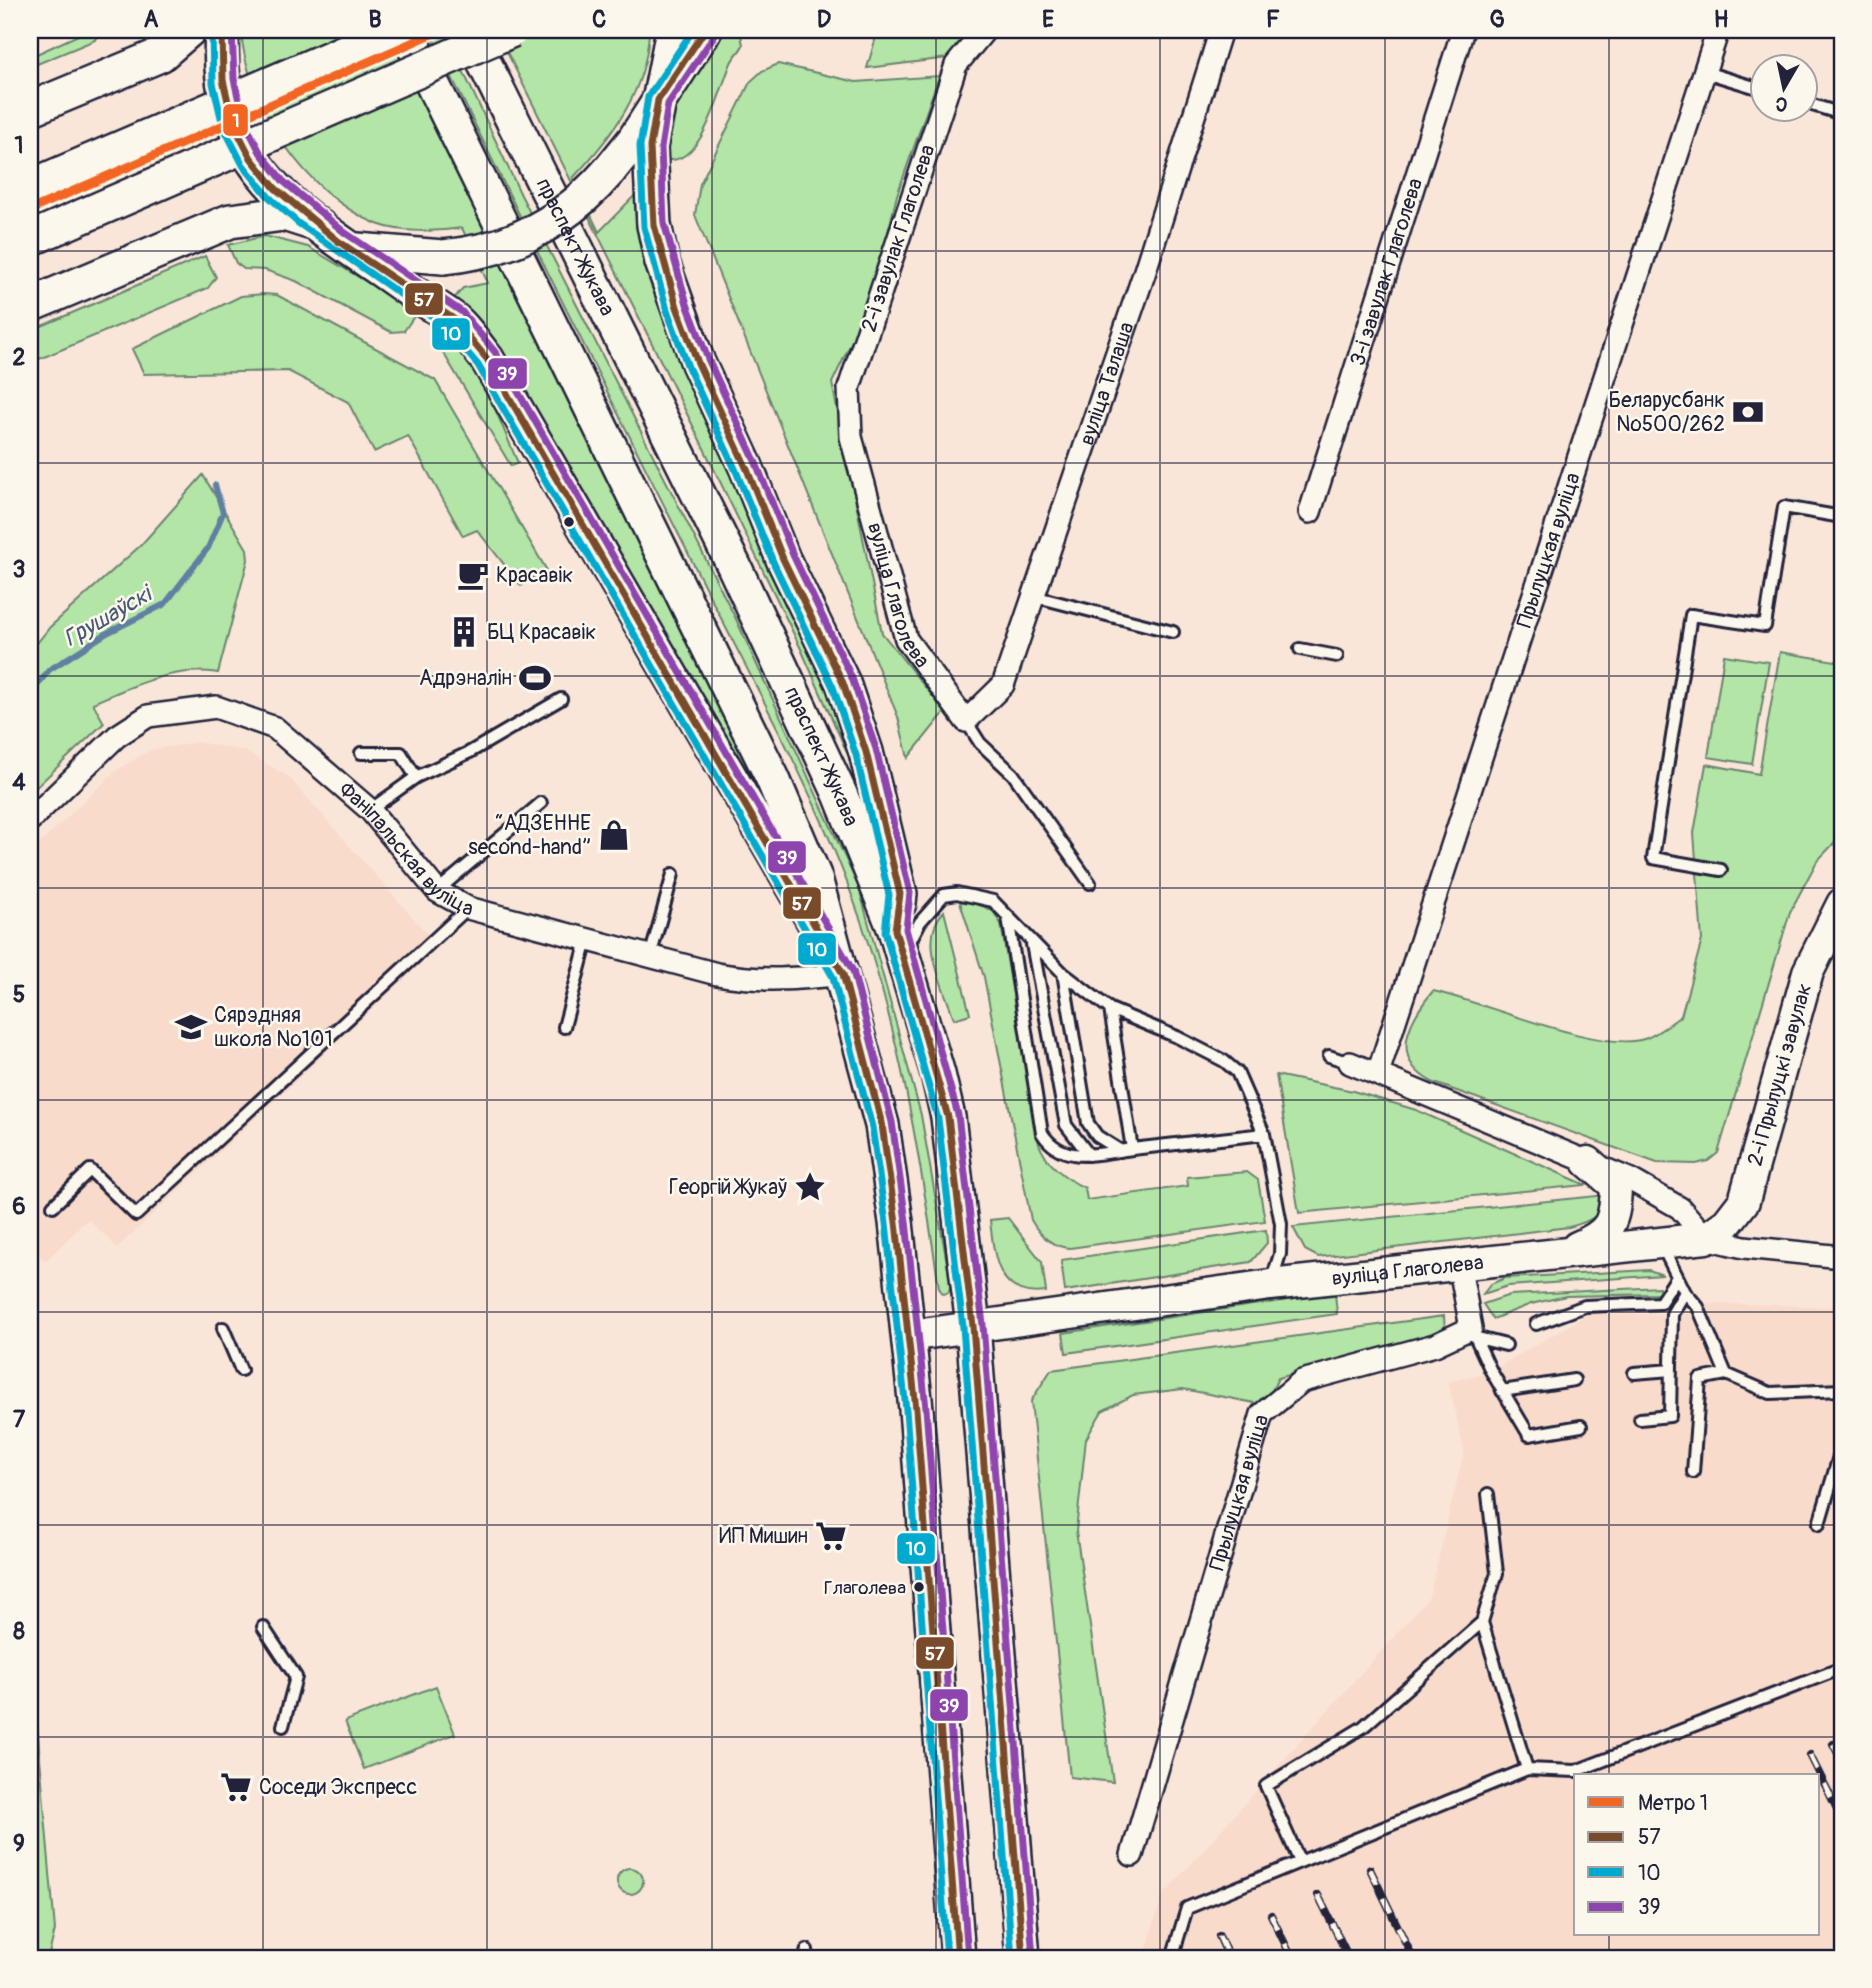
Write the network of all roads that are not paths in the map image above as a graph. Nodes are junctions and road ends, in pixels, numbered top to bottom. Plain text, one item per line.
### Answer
1 (189, 30) edge
2 (222, 30) edge
3 (395, 30) edge
4 (406, 30) edge
5 (468, 30) edge
6 (512, 30) edge
7 (673, 30) edge
8 (705, 30) edge
9 (985, 30) edge
10 (1221, 30) edge
11 (1463, 30) edge
12 (1718, 30) edge
13 (1705, 72) junction
14 (1750, 86) edge
15 (658, 100) junction
16 (1820, 107) edge
17 (30, 110) edge
18 (1842, 114) edge
19 (30, 187) edge
20 (309, 222) junction
21 (30, 239) edge
22 (355, 250) junction
23 (30, 304) edge
24 (857, 457) joint
25 (1310, 512) dead end
26 (1842, 517) edge
27 (1033, 596) junction
28 (1173, 632) dead end
29 (1300, 649) dead end
30 (1337, 656) dead end
31 (561, 699) dead end
32 (966, 721) junction
33 (361, 753) dead end
34 (416, 778) junction
35 (541, 803) dead end
36 (370, 810) junction
37 (30, 820) edge
38 (1721, 870) dead end
39 (673, 874) dead end
40 (1090, 884) dead end
41 (437, 891) junction
42 (1842, 904) edge
43 (468, 908) junction
44 (1008, 914) junction
45 (587, 940) junction
46 (899, 943) junction
47 (1032, 944) junction
48 (650, 957) junction
49 (841, 968) junction
50 (1063, 973) junction
51 (1110, 1009) junction
52 (564, 1027) dead end
53 (1329, 1056) dead end
54 (1350, 1063) joint
55 (1378, 1073) junction
56 (1264, 1134) junction
57 (1127, 1150) junction
58 (1089, 1155) junction
59 (1588, 1162) junction
60 (53, 1206) dead end
61 (1706, 1238) junction
62 (1660, 1242) junction
63 (1567, 1251) junction
64 (1842, 1257) edge
65 (1458, 1263) junction
66 (1677, 1277) junction
67 (1270, 1286) junction
68 (1685, 1292) junction
69 (1536, 1324) dead end
70 (974, 1326) junction
71 (223, 1328) dead end
72 (1474, 1333) junction
73 (908, 1336) junction
74 (1506, 1345) dead end
75 (241, 1370) dead end
76 (1671, 1370) junction
77 (1634, 1373) dead end
78 (1726, 1374) junction
79 (1574, 1380) dead end
80 (1842, 1390) edge
81 (1503, 1391) junction
82 (1640, 1419) dead end
83 (1581, 1426) dead end
84 (1842, 1446) edge
85 (1693, 1472) dead end
86 (1488, 1494) dead end
87 (1819, 1524) dead end
88 (1482, 1622) junction
89 (263, 1627) dead end
90 (1842, 1668) edge
91 (283, 1726) dead end
92 (1527, 1769) junction
93 (1132, 1855) dead end
94 (1300, 1862) junction
95 (958, 1958) edge
96 (1023, 1958) edge
97 (1172, 1958) edge

1 - 17 main road
2 - 20 main road
3 - 19 main road, bridge
4 - 49 main road
5 - 46 main road, праспект Жукава
6 - 21 main road, bridge
7 - 15 main road
8 - 15 main road
9 - 24 street, 2-і завулак Глаголева
10 - 27 street, вуліца Талаша
11 - 25 street, 3-і завулак Глаголева
12 - 13 street, Прылуцкая вуліца
13 - 14 lane
13 - 55 street, Прылуцкая вуліца
15 - 22 main road, bridge
15 - 46 main road
16 - 18 lane
20 - 22 main road
20 - 23 main road
22 - 49 main road
24 - 32 street, вуліца Глаголева
26 - 38 lane
27 - 28 lane
27 - 32 street, вуліца Талаша
29 - 30 lane
31 - 34 lane
32 - 40 lane
33 - 34 lane
34 - 36 lane
35 - 41 lane
36 - 37 street, Фаніпальская вуліца
36 - 41 street, Фаніпальская вуліца
39 - 48 lane
41 - 43 street, Фаніпальская вуліца
42 - 61 street, 2-і Прылуцкі завулак
43 - 45 street, Фаніпальская вуліца
43 - 60 lane
44 - 46 lane
44 - 47 lane
44 - 58 lane
45 - 48 street, Фаніпальская вуліца
45 - 52 lane
46 - 70 main road, праспект Жукава
47 - 50 lane
47 - 58 lane
48 - 49 street, Фаніпальская вуліца
49 - 73 main road
50 - 51 lane
50 - 57 lane
51 - 56 lane
51 - 57 lane
53 - 54 lane
54 - 55 street
55 - 59 street
56 - 57 lane
56 - 67 lane
57 - 58 lane
59 - 61 street
59 - 63 street
61 - 62 street, вуліца Глаголева
61 - 64 street, вуліца Глаголева
62 - 63 street, вуліца Глаголева
62 - 66 lane
63 - 65 street, вуліца Глаголева
65 - 67 street, вуліца Глаголева
65 - 72 street
66 - 68 lane
66 - 69 lane
67 - 70 street, вуліца Глаголева
68 - 76 lane
68 - 78 lane
70 - 73 street
70 - 96 main road, праспект Жукава
71 - 75 lane
72 - 74 lane
72 - 81 lane
72 - 93 street, Прылуцкая вуліца
73 - 95 main road
76 - 77 lane
76 - 82 lane
78 - 80 lane
78 - 85 lane
79 - 81 lane
81 - 83 lane
84 - 87 lane
86 - 88 lane
88 - 92 lane
88 - 94 lane
89 - 91 lane
90 - 92 lane
92 - 94 lane
94 - 97 lane

